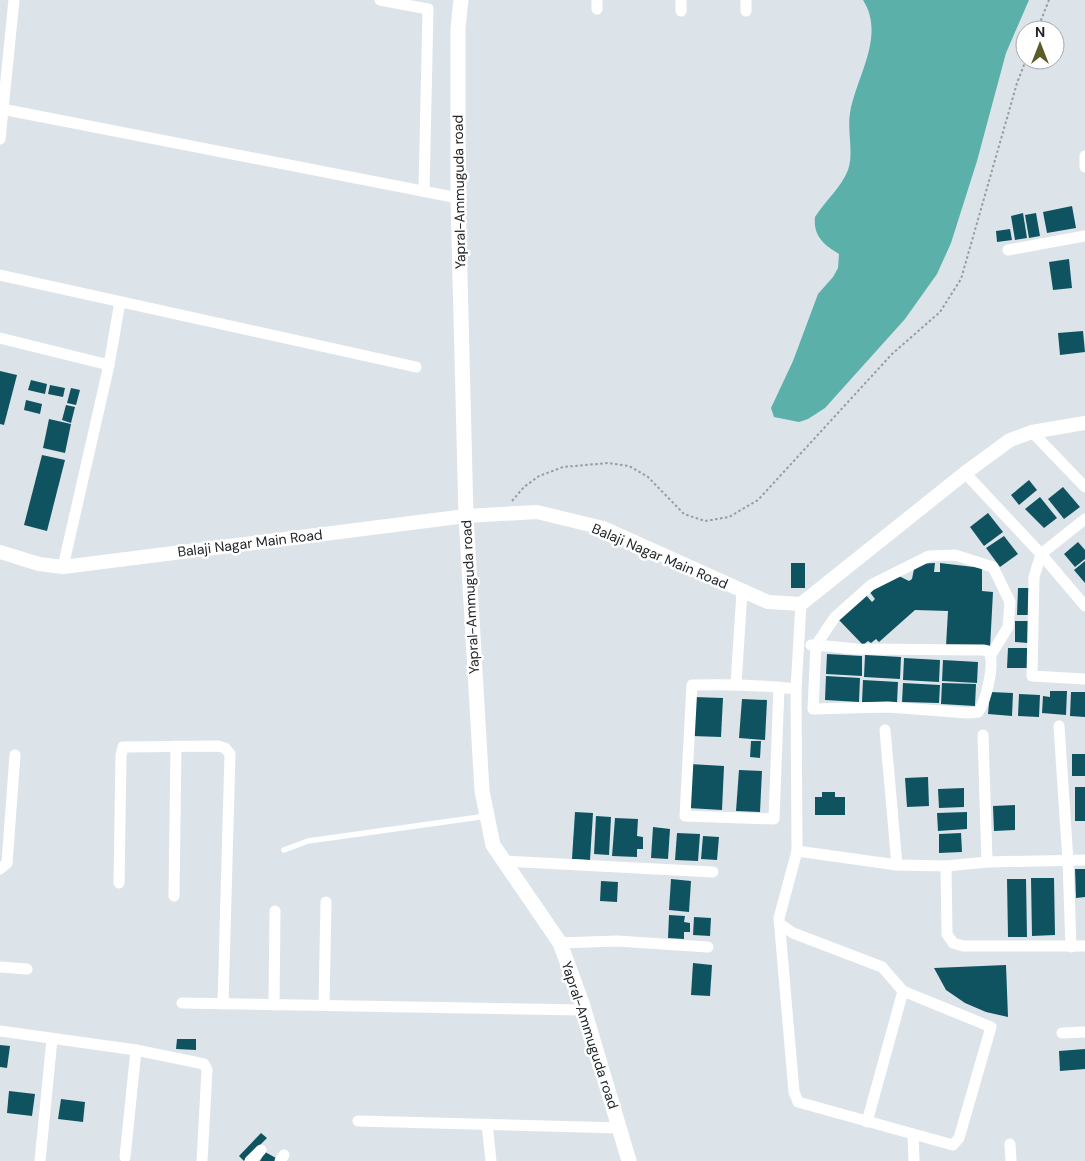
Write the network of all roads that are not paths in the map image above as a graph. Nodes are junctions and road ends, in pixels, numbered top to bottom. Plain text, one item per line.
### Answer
1 (14, 0) edge
2 (380, 0) edge
3 (461, 0) edge
4 (2, 109) junction
5 (0, 139) edge
6 (1085, 156) edge
7 (1085, 166) edge
8 (424, 190) dead end
9 (458, 198) junction
10 (1085, 236) edge
11 (1008, 250) dead end
12 (0, 275) edge
13 (120, 302) junction
14 (0, 338) edge
15 (109, 365) junction
16 (416, 367) dead end
17 (1085, 423) edge
18 (1032, 432) junction
19 (965, 473) junction
20 (1085, 487) edge
21 (466, 516) junction
22 (1085, 519) edge
23 (0, 552) edge
24 (1041, 554) junction
25 (63, 567) junction
26 (742, 592) junction
27 (801, 604) junction
28 (1085, 606) edge
29 (799, 644) junction
30 (816, 645) junction
31 (991, 655) junction
32 (1085, 679) edge
33 (736, 684) junction
34 (779, 687) junction
35 (796, 689) junction
36 (1059, 726) dead end
37 (885, 730) dead end
38 (983, 735) dead end
39 (176, 746) junction
40 (15, 756) dead end
41 (487, 816) junction
42 (284, 850) dead end
43 (797, 851) junction
44 (1085, 860) edge
45 (502, 861) junction
46 (1068, 861) junction
47 (987, 862) junction
48 (897, 865) junction
49 (946, 866) junction
50 (0, 869) edge
51 (713, 872) dead end
52 (119, 883) dead end
53 (174, 896) dead end
54 (326, 902) dead end
55 (274, 911) dead end
56 (780, 924) junction
57 (560, 943) junction
58 (1085, 946) edge
59 (708, 947) dead end
60 (1071, 947) junction
61 (0, 967) edge
62 (27, 969) dead end
63 (903, 991) junction
64 (182, 1003) dead end
65 (223, 1004) junction
66 (274, 1005) junction
67 (324, 1005) junction
68 (584, 1010) junction
69 (0, 1031) edge
70 (1085, 1032) edge
71 (1062, 1033) dead end
72 (52, 1039) junction
73 (136, 1050) junction
74 (358, 1120) dead end
75 (867, 1122) junction
76 (487, 1124) junction
77 (620, 1128) junction
78 (913, 1135) junction
79 (1010, 1144) dead end
80 (261, 1150) dead end
81 (125, 1157) dead end
82 (40, 1161) edge
83 (202, 1161) edge
84 (250, 1161) edge
85 (491, 1161) edge
86 (629, 1161) edge
87 (914, 1161) edge
88 (1011, 1161) edge

1 - 4 street
2 - 8 street
3 - 9 main road, Yapral-Ammuguda road
4 - 5 street
4 - 9 street
6 - 7 street
9 - 21 main road, Yapral-Ammuguda road
10 - 11 street
12 - 13 street
13 - 15 street
13 - 16 street
14 - 15 street
15 - 25 street
17 - 18 street
18 - 19 street
18 - 20 street
19 - 24 street
19 - 27 street
21 - 25 street, Balaji Nagar Main Road
21 - 26 street, Balaji Nagar Main Road
21 - 41 main road, Yapral-Ammuguda road
22 - 24 street
23 - 25 street, Balaji Nagar Main Road
24 - 28 street
24 - 32 street
26 - 27 street, Balaji Nagar Main Road
26 - 33 street
27 - 29 street
29 - 30 street
29 - 35 street
30 - 31 street
30 - 31 street
30 - 31 street
33 - 34 street
33 - 34 street
34 - 35 street
35 - 43 street
36 - 46 street
37 - 48 street
38 - 47 street
39 - 52 street
39 - 53 street
39 - 65 street
40 - 50 street
41 - 42 lane
41 - 45 main road, Yapral-Ammuguda road
43 - 48 street
43 - 56 street
44 - 46 street
45 - 51 street
45 - 57 main road, Yapral-Ammuguda road
46 - 47 street
46 - 60 street
47 - 49 street
48 - 49 street
49 - 60 street
54 - 67 street
55 - 66 street
56 - 63 street
56 - 75 street
57 - 59 street
57 - 68 main road, Yapral-Ammuguda road
58 - 60 street
61 - 62 street
63 - 75 street
63 - 78 street
64 - 65 street
65 - 66 street
66 - 67 street
67 - 68 street
68 - 77 main road, Yapral-Ammuguda road
69 - 72 street
70 - 71 street
72 - 73 street
72 - 82 street
73 - 81 street
73 - 83 street
74 - 76 street
75 - 78 street
76 - 77 street
76 - 85 street
77 - 86 main road, Yapral-Ammuguda road
78 - 87 street
79 - 88 street
80 - 84 street

